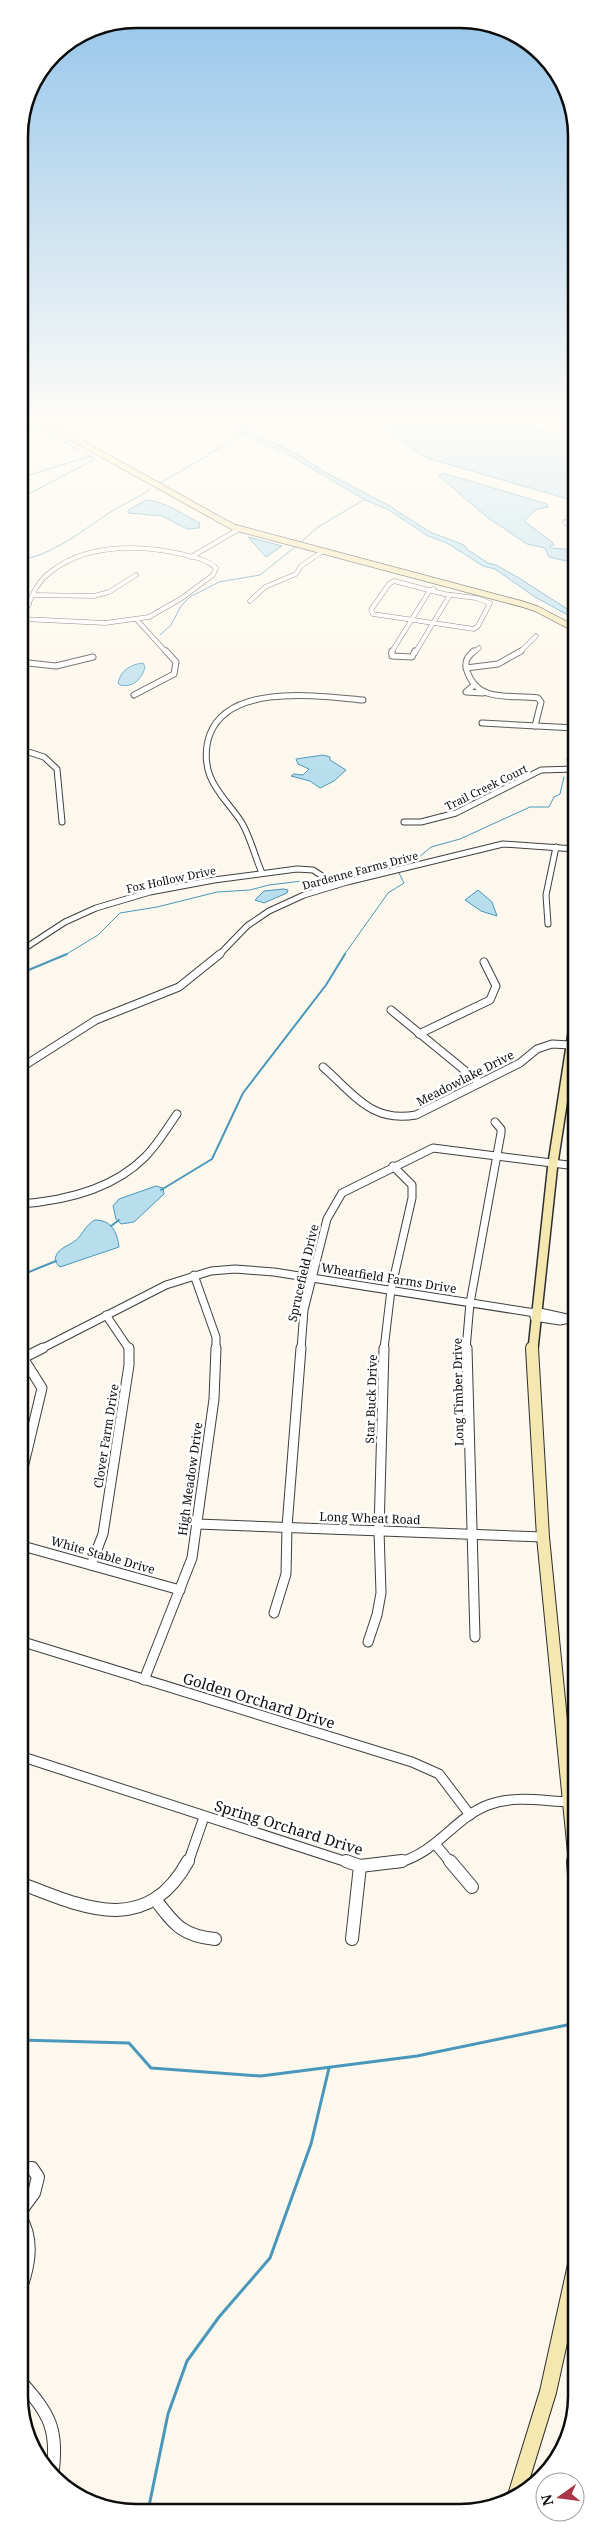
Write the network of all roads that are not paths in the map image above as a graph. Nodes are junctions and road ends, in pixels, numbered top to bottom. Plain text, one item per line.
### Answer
1 (224, 538) edge
2 (274, 538) edge
3 (323, 551) junction
4 (192, 557) junction
5 (136, 575) dead end
6 (447, 584) junction
7 (433, 589) junction
8 (442, 592) junction
9 (34, 595) junction
10 (450, 595) junction
11 (250, 601) dead end
12 (29, 604) edge
13 (28, 618) edge
14 (137, 620) junction
15 (411, 620) junction
16 (432, 624) junction
17 (568, 625) edge
18 (536, 636) dead end
19 (479, 648) dead end
20 (93, 657) dead end
21 (28, 664) edge
22 (466, 669) junction
23 (473, 686) junction
24 (483, 693) junction
25 (134, 695) dead end
26 (363, 700) dead end
27 (482, 723) dead end
28 (536, 726) junction
29 (568, 728) edge
30 (28, 752) edge
31 (568, 769) edge
32 (62, 822) dead end
33 (404, 822) dead end
34 (556, 847) junction
35 (568, 848) edge
36 (262, 873) junction
37 (336, 885) junction
38 (548, 924) dead end
39 (28, 946) edge
40 (484, 962) dead end
41 (391, 1010) dead end
42 (420, 1034) junction
43 (568, 1045) edge
44 (568, 1062) edge
45 (28, 1063) edge
46 (323, 1067) dead end
47 (480, 1084) junction
48 (177, 1114) dead end
49 (495, 1122) dead end
50 (497, 1155) junction
51 (553, 1163) junction
52 (568, 1165) edge
53 (393, 1166) junction
54 (28, 1203) edge
55 (194, 1275) junction
56 (313, 1277) junction
57 (391, 1290) junction
58 (470, 1303) junction
59 (535, 1314) junction
60 (106, 1315) junction
61 (567, 1320) edge
62 (28, 1355) edge
63 (28, 1369) edge
64 (28, 1450) edge
65 (196, 1524) junction
66 (287, 1527) junction
67 (379, 1531) junction
68 (473, 1533) junction
69 (544, 1537) junction
70 (28, 1547) edge
71 (91, 1565) junction
72 (180, 1590) junction
73 (274, 1613) dead end
74 (475, 1637) dead end
75 (368, 1642) dead end
76 (28, 1644) edge
77 (144, 1680) junction
78 (28, 1759) edge
79 (567, 1784) edge
80 (567, 1802) edge
81 (470, 1815) junction
82 (204, 1817) junction
83 (436, 1845) junction
84 (360, 1866) junction
85 (28, 1886) edge
86 (472, 1887) dead end
87 (155, 1899) junction
88 (215, 1939) dead end
89 (352, 1939) dead end
90 (28, 2169) edge
91 (28, 2201) edge
92 (567, 2306) edge
93 (28, 2390) edge
94 (54, 2468) edge
95 (519, 2486) edge

1 - 4 street
2 - 3 main road
3 - 6 main road
3 - 11 street
4 - 9 street
4 - 14 street
5 - 9 street
6 - 7 street
6 - 8 street
6 - 17 main road
7 - 8 street
7 - 15 street
7 - 15 street
8 - 10 street
9 - 12 street
10 - 16 street
10 - 16 street
13 - 14 street
14 - 25 street
15 - 16 street
15 - 16 street
18 - 22 street
19 - 22 street
20 - 21 street
22 - 23 street
23 - 24 street
23 - 24 street
24 - 28 street
26 - 36 street
27 - 28 street
28 - 29 street
30 - 32 street
31 - 33 street, Trail Creek Court
34 - 35 street, Dardenne Farms Drive
34 - 37 street, Dardenne Farms Drive
34 - 38 street
36 - 37 street, Fox Hollow Drive
36 - 39 street, Fox Hollow Drive
37 - 45 street, Dardenne Farms Drive
40 - 42 street
41 - 42 street
42 - 47 street
43 - 47 street, Meadowlake Drive
44 - 51 main road
46 - 47 street, Meadowlake Drive
48 - 54 street
49 - 50 street, Long Timber Drive
50 - 51 street, Sprucefield Drive
50 - 53 street, Sprucefield Drive
50 - 58 street, Long Timber Drive
51 - 52 street, Sprucefield Drive
51 - 59 main road
53 - 56 street, Sprucefield Drive
53 - 57 street, Star Buck Drive
55 - 56 street, Wheatfield Farms Drive
55 - 60 street, Wheatfield Farms Drive
55 - 65 street, High Meadow Drive
56 - 57 street, Wheatfield Farms Drive
56 - 66 street, Sprucefield Drive
57 - 58 street, Wheatfield Farms Drive
57 - 67 street, Star Buck Drive
58 - 59 street, Wheatfield Farms Drive
58 - 68 street, Long Timber Drive
59 - 61 street, Wheatfield Farms Drive
59 - 69 main road
60 - 62 street, Wheatfield Farms Drive
60 - 71 street, Clover Farm Drive
63 - 64 street
65 - 66 street, Long Wheat Road
65 - 72 street, High Meadow Drive
66 - 67 street, Long Wheat Road
66 - 73 street, Sprucefield Drive
67 - 68 street, Long Wheat Road
67 - 75 street, Star Buck Drive
68 - 69 street, Long Wheat Road
68 - 74 street, Long Timber Drive
69 - 79 main road
70 - 71 street, White Stable Drive
71 - 72 street, White Stable Drive
72 - 77 street, High Meadow Drive
76 - 77 street, Golden Orchard Drive
77 - 81 street, Golden Orchard Drive
78 - 82 street, Spring Orchard Drive
80 - 81 street, Spring Orchard Drive
81 - 83 street, Spring Orchard Drive
82 - 84 street, Spring Orchard Drive
82 - 87 street
83 - 84 street, Spring Orchard Drive
83 - 86 street
84 - 89 street
85 - 87 street
87 - 88 street
90 - 91 street
92 - 95 main road
93 - 94 street

